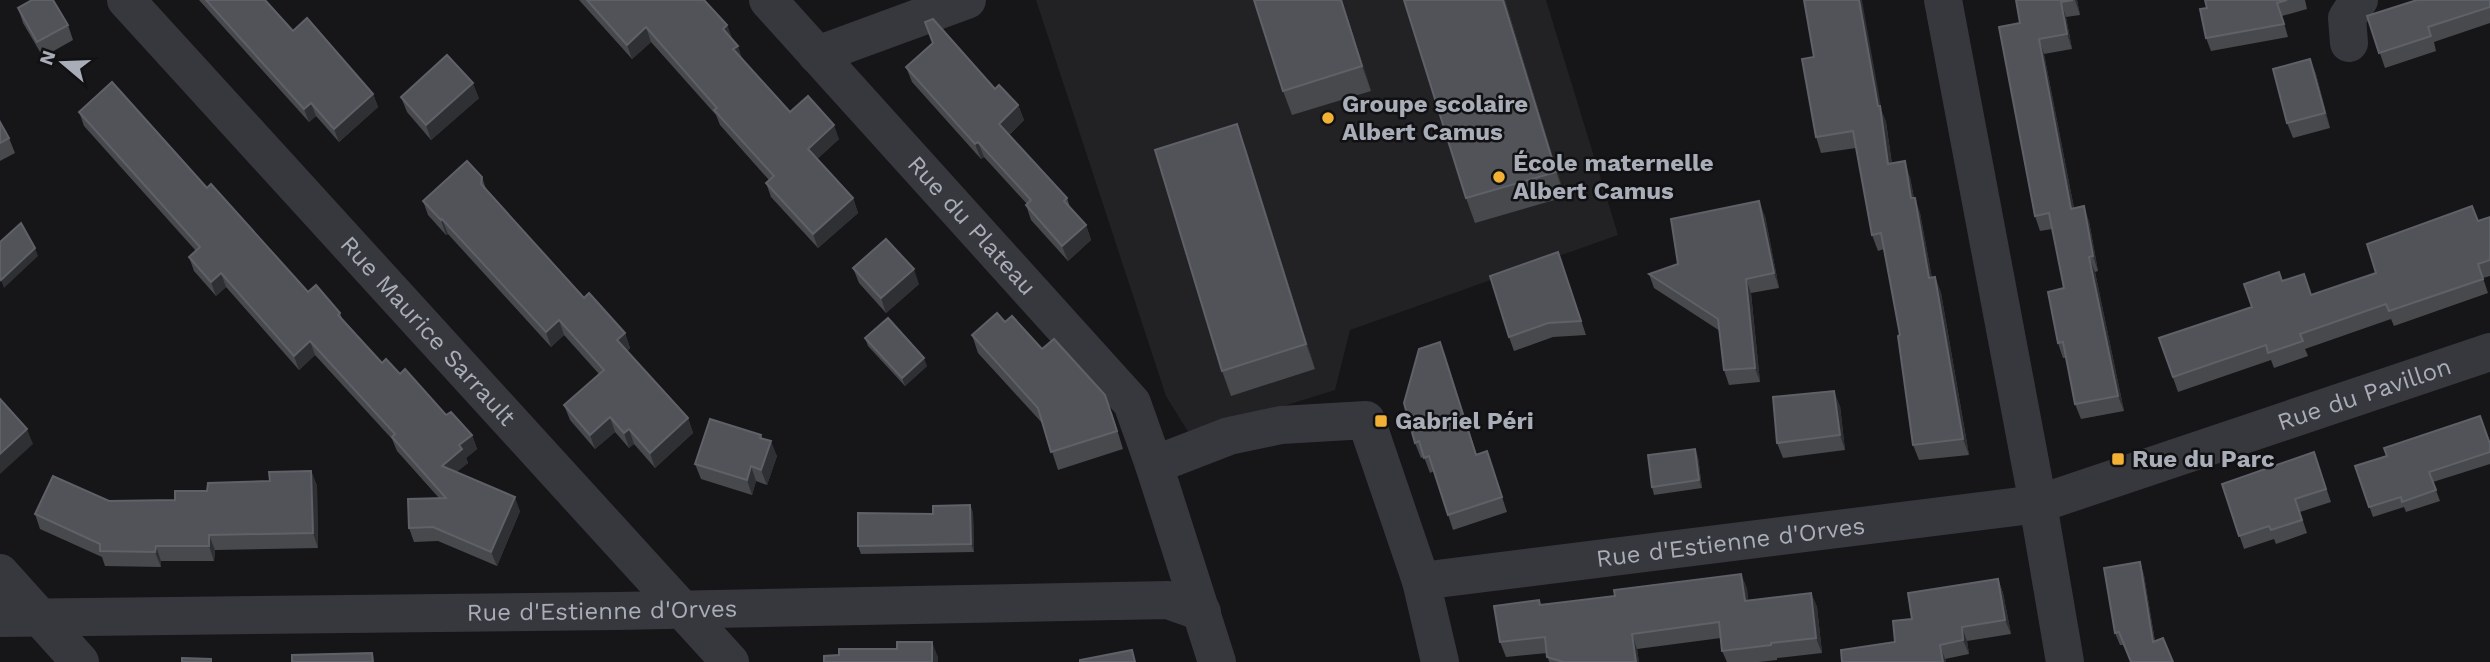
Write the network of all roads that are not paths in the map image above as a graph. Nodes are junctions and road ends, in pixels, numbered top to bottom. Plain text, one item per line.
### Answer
1 (126, 0) edge
2 (768, 0) edge
3 (967, 0) edge
4 (1943, 0) edge
5 (2359, 0) edge
6 (2348, 43) dead end
7 (817, 55) junction
8 (2490, 352) edge
9 (1154, 465) junction
10 (2038, 504) junction
11 (0, 573) edge
12 (1421, 581) junction
13 (683, 609) junction
14 (1202, 612) junction
15 (40, 617) junction
16 (0, 618) edge
17 (80, 662) edge
18 (730, 662) edge
19 (1217, 662) edge
20 (1440, 662) edge
21 (2065, 662) edge

1 - 13 street, Rue Maurice Sarrault
2 - 7 street, Rue du Plateau
3 - 7 street
4 - 10 street
5 - 6 street
7 - 9 street, Rue du Plateau
8 - 10 street, Rue du Pavillon
9 - 12 street
9 - 14 street, Rue du Plateau
10 - 12 street, Rue d'Estienne d'Orves
10 - 21 street
11 - 15 street
12 - 20 street
13 - 14 street, Rue d'Estienne d'Orves
13 - 15 street, Rue d'Estienne d'Orves
13 - 18 street, Rue Maurice Sarrault
14 - 19 street, Rue du Plateau
15 - 16 street, Rue d'Estienne d'Orves
15 - 17 street

